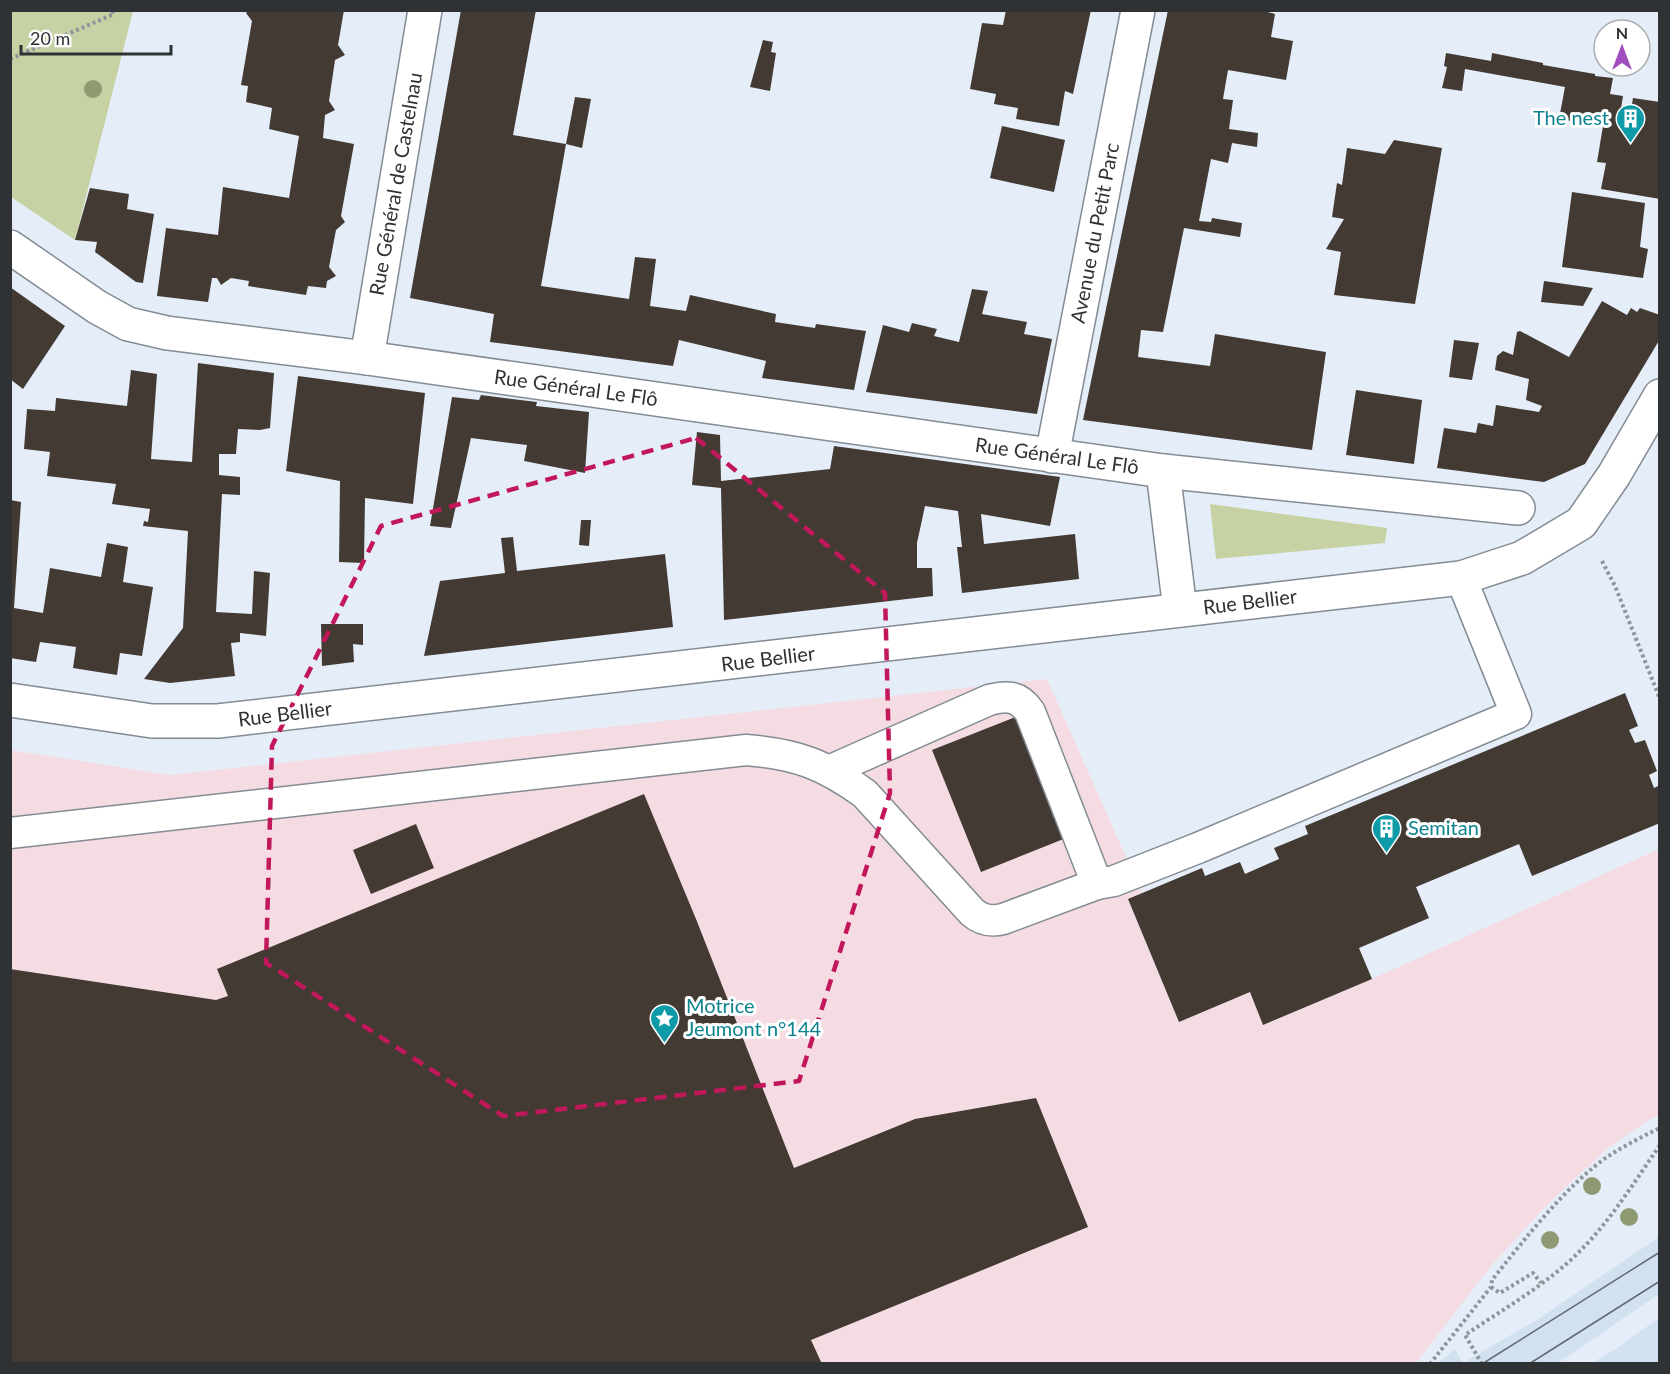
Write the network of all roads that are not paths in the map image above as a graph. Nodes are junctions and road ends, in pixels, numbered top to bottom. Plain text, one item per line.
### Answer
1 (425, 10) edge
2 (1138, 10) edge
3 (10, 247) edge
4 (367, 358) junction
5 (1659, 396) edge
6 (1052, 456) junction
7 (1163, 471) junction
8 (1518, 508) dead end
9 (1461, 578) junction
10 (1180, 610) junction
11 (10, 700) edge
12 (831, 770) junction
13 (10, 833) edge
14 (1098, 884) junction

1 - 4 street, Rue Général de Castelnau
2 - 6 street, Avenue du Petit Parc
3 - 4 street, Rue Général Le Flô
4 - 6 street, Rue Général Le Flô
5 - 9 street, Rue Bellier
6 - 7 street, Rue Général Le Flô
7 - 8 street, Rue Général Le Flô
7 - 10 street, Rue Général Le Flô
9 - 10 street, Rue Bellier
9 - 14 lane
10 - 11 street, Rue Bellier
12 - 13 lane
12 - 14 lane
12 - 14 lane

